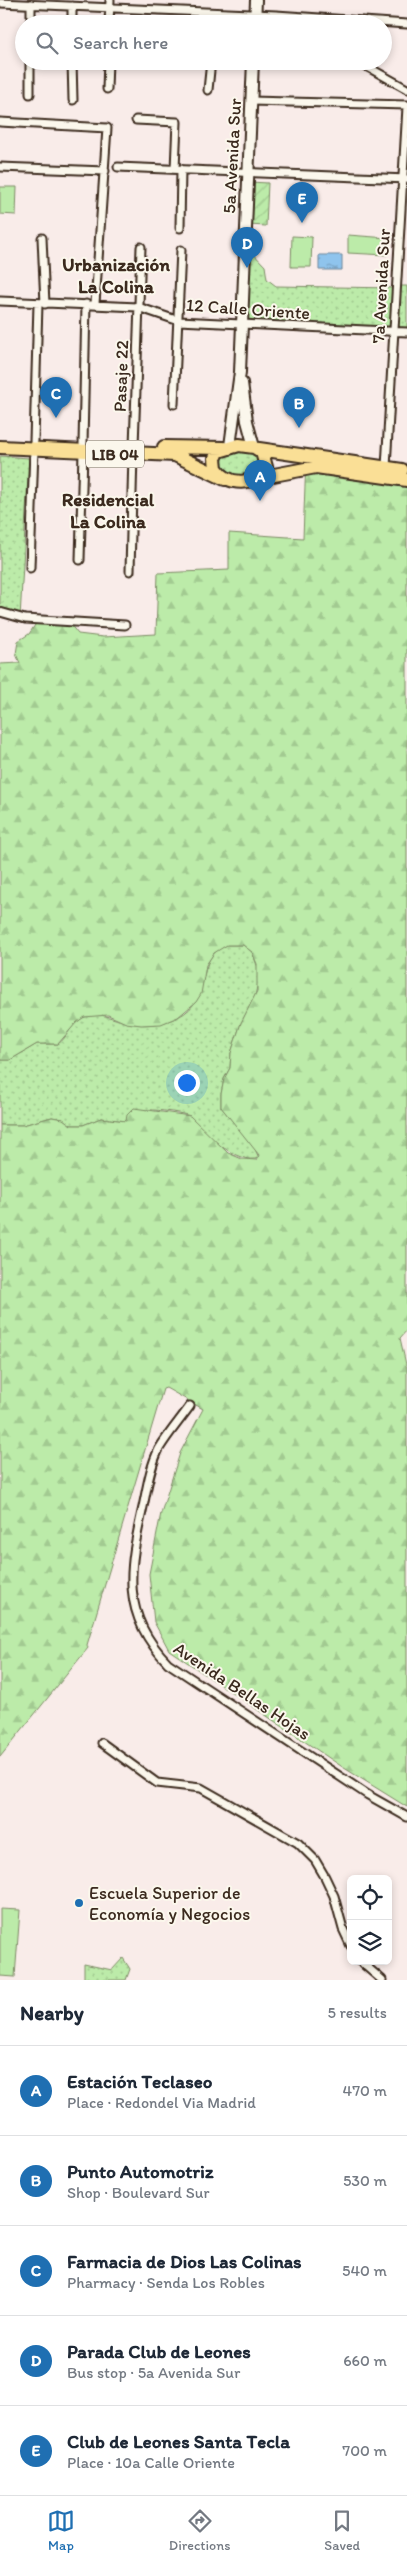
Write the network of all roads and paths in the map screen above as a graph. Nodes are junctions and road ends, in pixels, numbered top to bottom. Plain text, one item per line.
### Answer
1 (256, 0) edge
2 (0, 3) edge
3 (31, 4) junction
4 (110, 4) edge
5 (72, 6) junction
6 (214, 12) joint
7 (31, 15) edge
8 (72, 15) edge
9 (232, 15) edge
10 (255, 15) edge
11 (392, 23) edge
12 (407, 24) edge
13 (30, 70) edge
14 (72, 70) edge
15 (108, 70) edge
16 (210, 70) edge
17 (253, 70) edge
18 (373, 70) edge
19 (107, 89) dead end
20 (208, 90) dead end
21 (407, 90) edge
22 (30, 94) dead end
23 (73, 100) dead end
24 (251, 101) junction
25 (407, 106) edge
26 (136, 120) dead end
27 (0, 122) edge
28 (118, 166) dead end
29 (0, 167) edge
30 (178, 169) junction
31 (105, 171) junction
32 (248, 172) junction
33 (405, 179) edge
34 (180, 228) dead end
35 (42, 238) dead end
36 (141, 247) dead end
37 (181, 250) dead end
38 (0, 301) edge
39 (41, 304) junction
40 (90, 304) junction
41 (138, 307) junction
42 (180, 320) junction
43 (242, 325) junction
44 (394, 332) junction
45 (407, 332) edge
46 (240, 372) junction
47 (174, 404) dead end
48 (0, 439) edge
49 (34, 445) junction
50 (0, 446) edge
51 (227, 447) junction
52 (83, 448) junction
53 (257, 448) junction
54 (134, 450) junction
55 (386, 466) junction
56 (407, 471) edge
57 (258, 478) junction
58 (225, 479) junction
59 (407, 480) edge
60 (80, 560) dead end
61 (30, 568) dead end
62 (130, 571) dead end
63 (0, 612) edge
64 (125, 624) dead end
65 (190, 1406) dead end
66 (102, 1743) dead end
67 (407, 1817) edge
68 (347, 1938) edge
69 (365, 1965) edge
70 (382, 1980) edge

1 - 10 street
2 - 3 street
3 - 5 street
3 - 7 street
4 - 5 street
4 - 6 street
5 - 8 street
6 - 9 street
11 - 12 street
13 - 22 street
14 - 23 street
15 - 19 street
16 - 20 street
17 - 24 street, 5a Avenida Sur
18 - 21 street
24 - 25 street
24 - 32 street, 5a Avenida Sur
25 - 33 street, 7a Avenida Sur
26 - 30 street
27 - 31 street
28 - 30 street
29 - 31 street
30 - 32 street
30 - 34 street
31 - 40 street
32 - 33 street
32 - 43 street, 5a Avenida Sur
33 - 44 street, 7a Avenida Sur
35 - 39 street
36 - 41 street, Pasaje 22
37 - 42 street
38 - 39 street, 12 Calle Oriente
39 - 40 street, 12 Calle Oriente
39 - 49 street
40 - 41 street, 12 Calle Oriente
40 - 52 street
41 - 42 street, 12 Calle Oriente
41 - 54 street, Pasaje 22
42 - 43 street, 12 Calle Oriente
42 - 47 street
43 - 44 street, 12 Calle Oriente
43 - 46 street, 5a Avenida Sur
44 - 45 street, 12 Calle Oriente
44 - 55 street, 7a Avenida Sur
46 - 51 street, 5a Avenida Sur
46 - 53 street, 5a Avenida Sur
48 - 49 highway, LIB 04
49 - 50 highway, LIB 04
49 - 52 highway, LIB 04
49 - 61 street
51 - 53 highway, LIB 04
51 - 54 highway, LIB 04
51 - 58 highway
52 - 54 highway, LIB 04
52 - 60 street
53 - 55 highway, LIB 04
53 - 57 highway
54 - 58 highway, LIB 04
54 - 62 street, Pasaje 22
55 - 56 highway, LIB 04
57 - 58 highway, LIB 04
57 - 59 highway, LIB 04
63 - 64 street
65 - 67 street, Avenida Bellas Hojas
66 - 68 street
69 - 70 street

